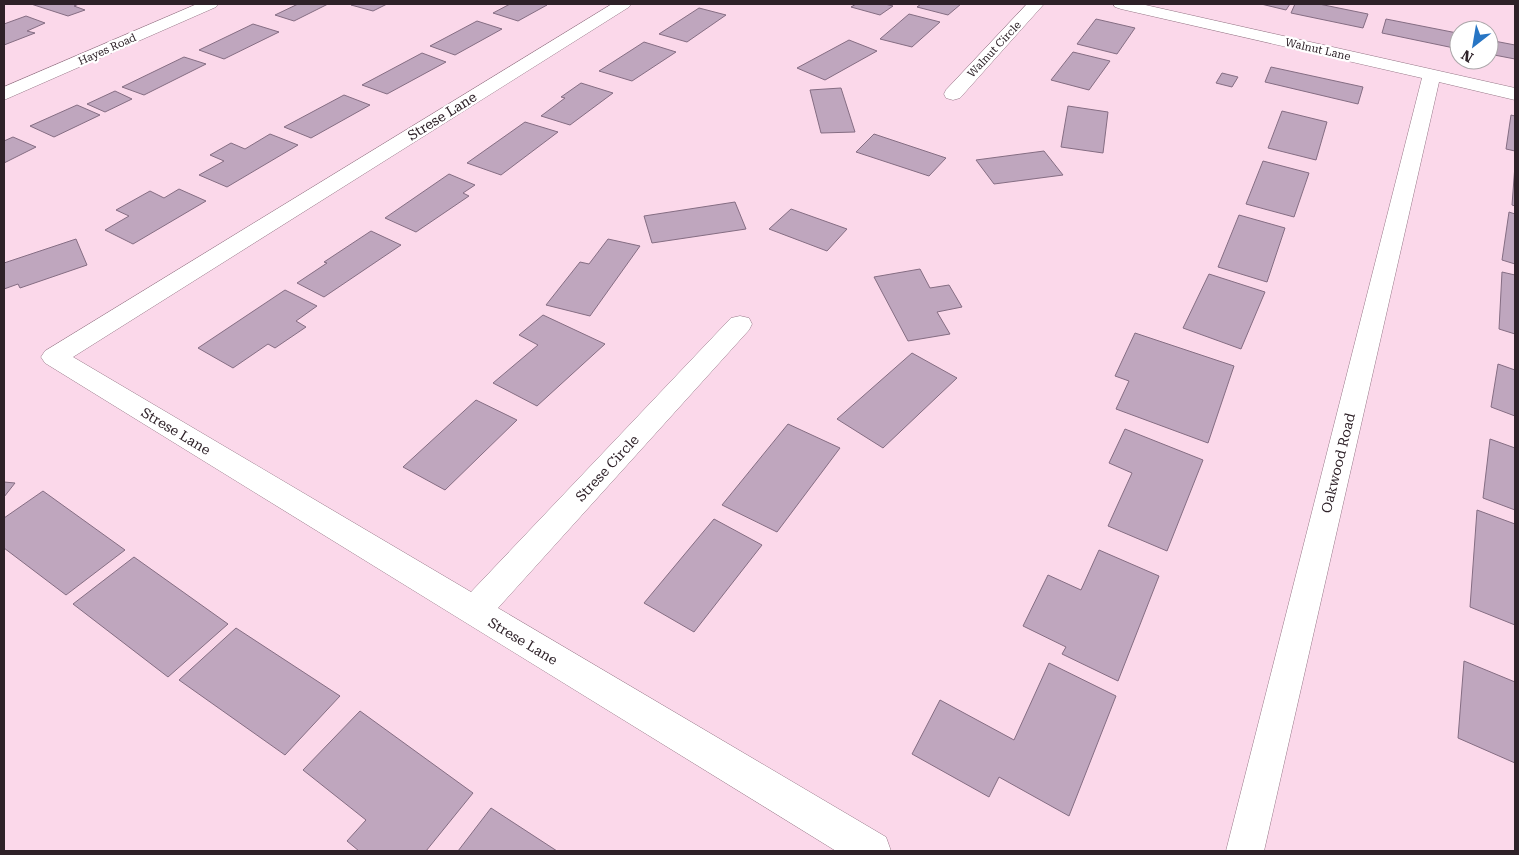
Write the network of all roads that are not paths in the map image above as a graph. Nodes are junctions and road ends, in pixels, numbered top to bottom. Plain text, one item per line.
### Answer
1 (210, 4) edge
2 (623, 4) edge
3 (1036, 4) edge
4 (1121, 4) edge
5 (1432, 75) junction
6 (4, 94) edge
7 (953, 94) dead end
8 (1515, 94) edge
9 (740, 324) dead end
10 (474, 611) junction
11 (872, 851) edge
12 (1245, 851) edge

1 - 6 street, Hayes Road
2 - 10 street, Strese Lane
3 - 7 street, Walnut Circle
4 - 5 street, Walnut Lane
5 - 8 street, Walnut Lane
5 - 12 street, Oakwood Road
9 - 10 street, Strese Circle
10 - 11 street, Strese Lane

